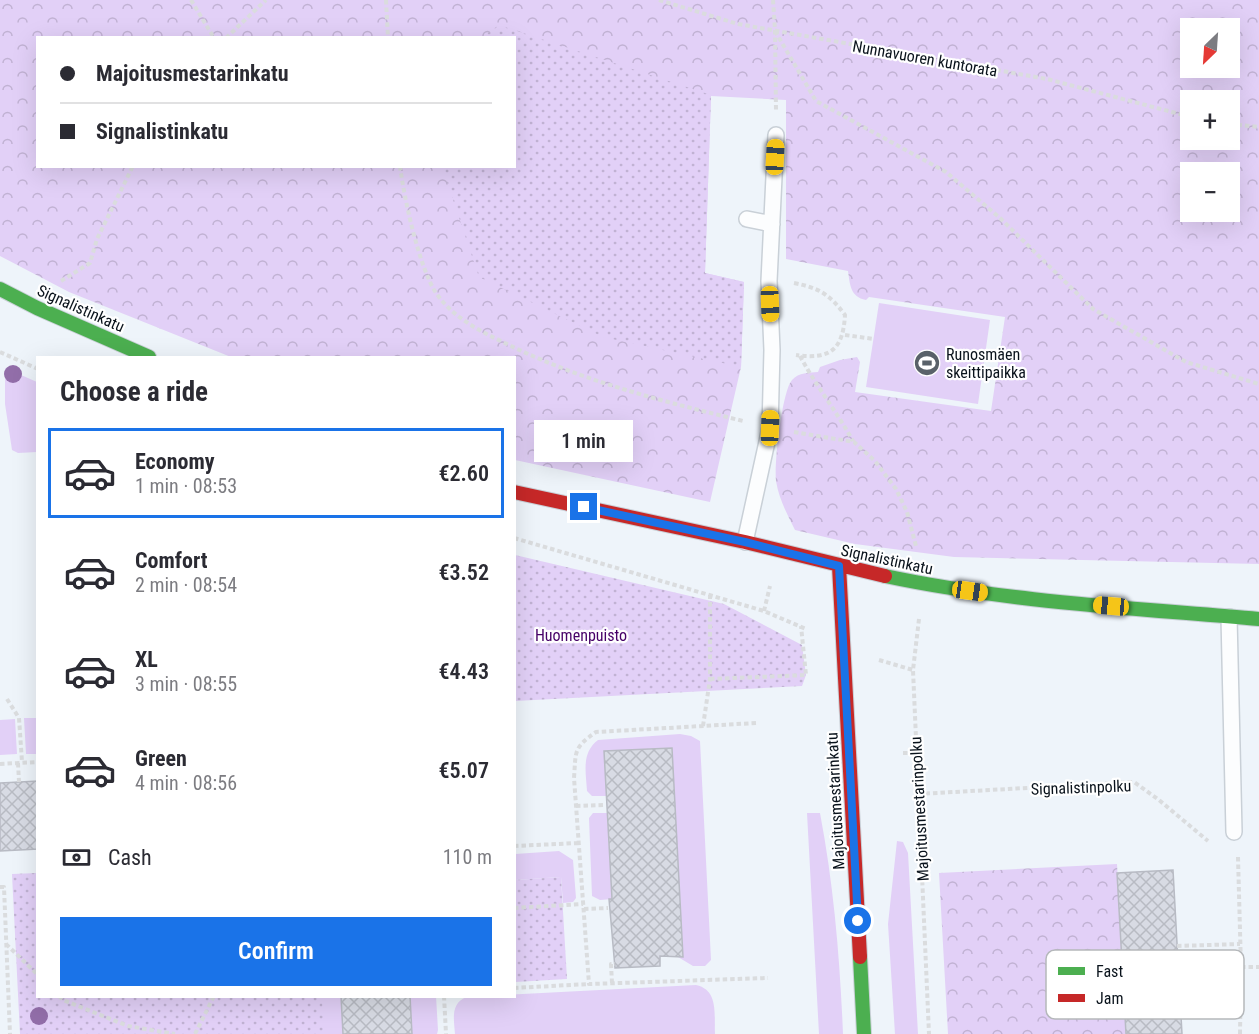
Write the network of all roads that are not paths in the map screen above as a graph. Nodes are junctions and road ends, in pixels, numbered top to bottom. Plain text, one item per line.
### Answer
1 (776, 135) road end
2 (747, 219) dead end
3 (772, 224) junction
4 (0, 289) edge
5 (147, 356) edge
6 (516, 492) edge
7 (745, 542) junction
8 (839, 566) junction
9 (1229, 617) junction
10 (1259, 619) edge
11 (1236, 840) road end
12 (864, 1034) edge

1 - 3 lane
2 - 3 lane
3 - 7 lane
4 - 5 street, Signalistinkatu
6 - 7 street, Signalistinkatu
7 - 8 street, Signalistinkatu
8 - 9 street, Signalistinkatu
8 - 12 street, Majoitusmestarinkatu
9 - 10 street, Signalistinkatu
9 - 11 lane

